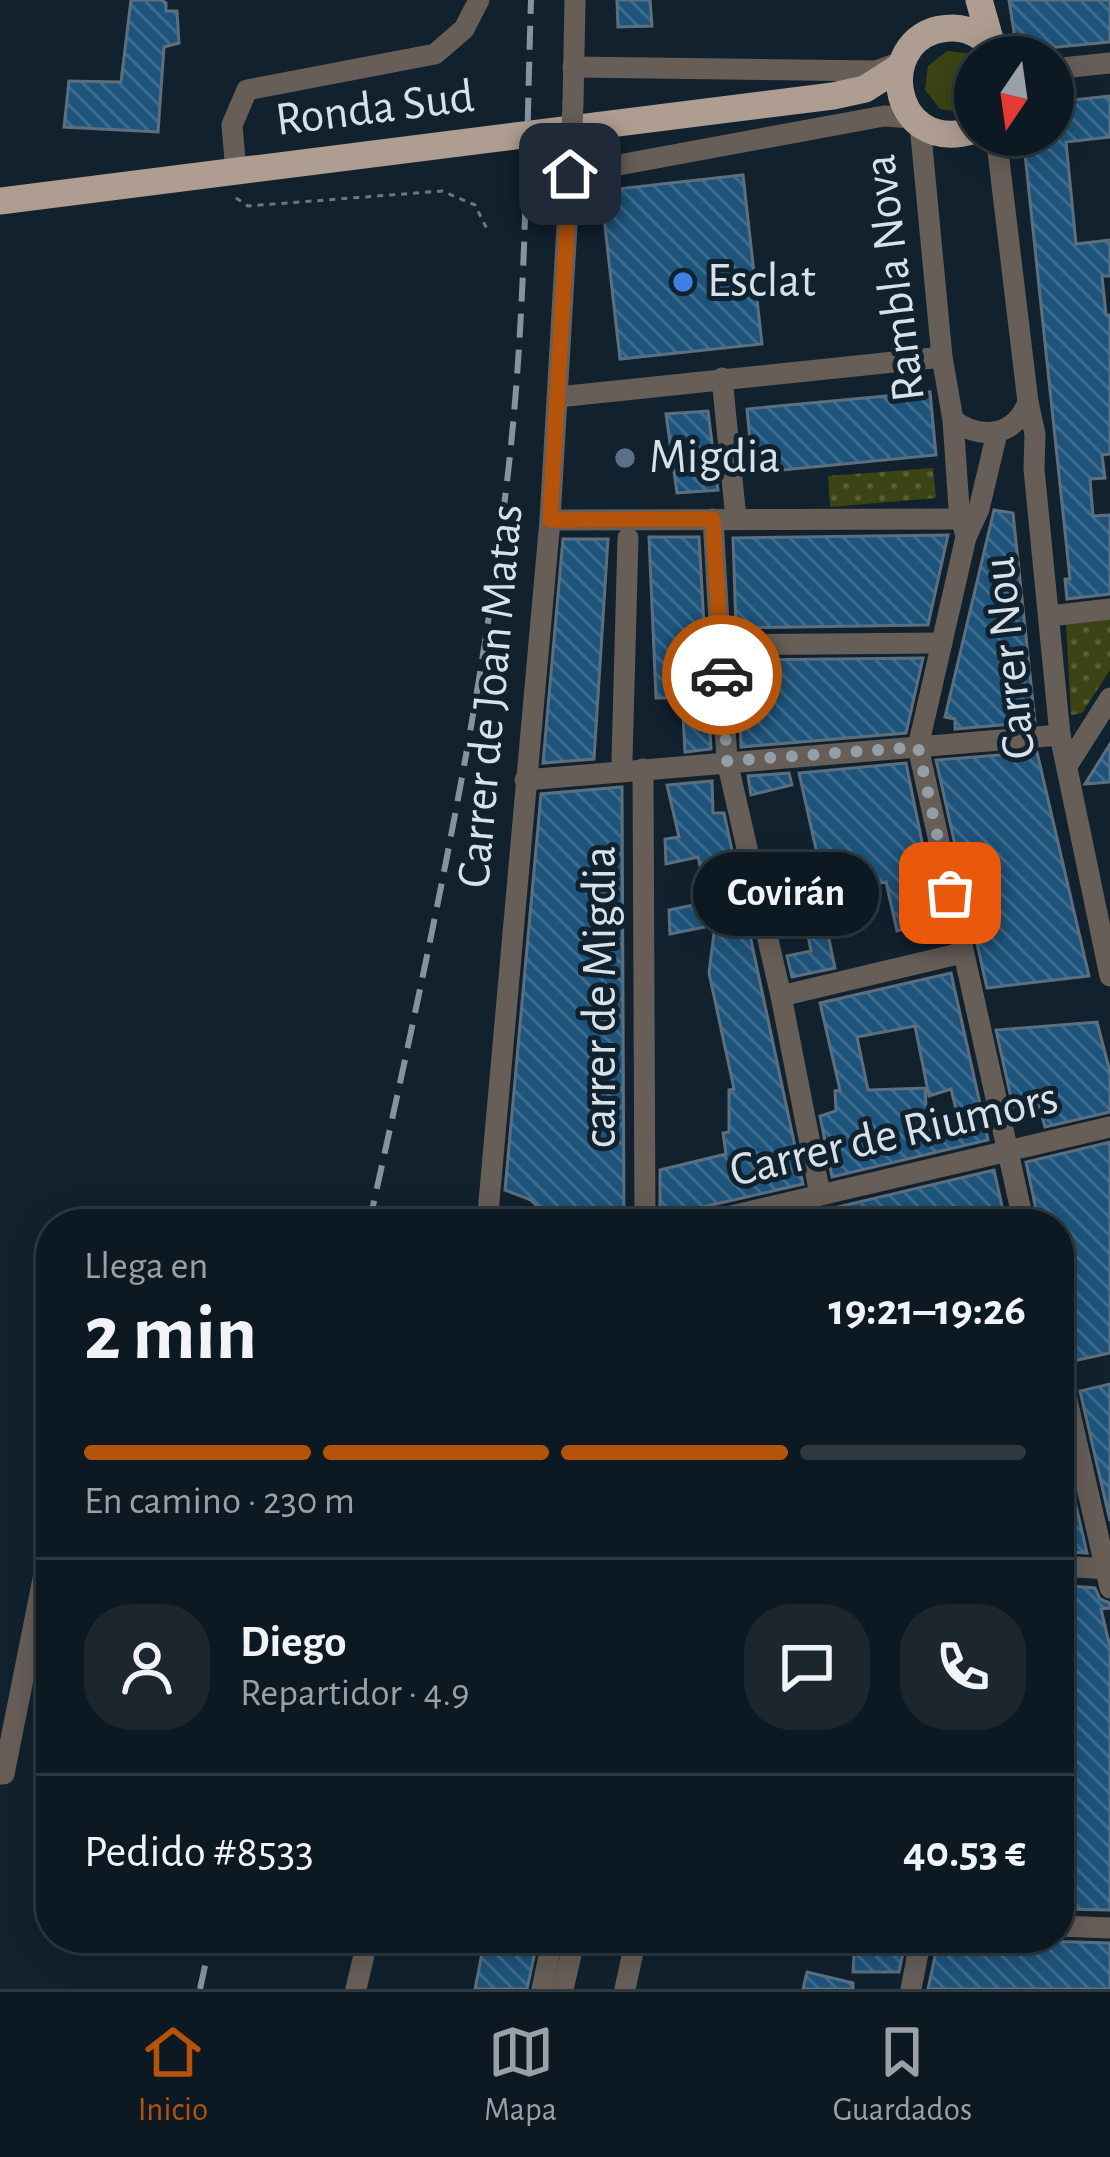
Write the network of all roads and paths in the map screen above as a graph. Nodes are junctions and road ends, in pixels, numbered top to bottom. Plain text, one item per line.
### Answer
1 (478, 0) edge
2 (575, 0) edge
3 (976, 0) edge
4 (951, 28) junction
5 (975, 36) edge
6 (990, 36) edge
7 (1110, 63) edge
8 (901, 64) junction
9 (573, 67) junction
10 (1074, 67) edge
11 (833, 96) junction
12 (913, 118) junction
13 (954, 134) edge
14 (999, 156) edge
15 (236, 172) junction
16 (570, 174) junction
17 (0, 202) edge
18 (488, 231) dead end
19 (942, 357) junction
20 (722, 378) junction
21 (558, 397) junction
22 (1028, 402) junction
23 (953, 420) junction
24 (1004, 430) junction
25 (1034, 470) junction
26 (725, 519) junction
27 (550, 520) junction
28 (965, 528) junction
29 (628, 538) dead end
30 (1110, 609) edge
31 (1050, 616) junction
32 (942, 643) junction
33 (720, 644) junction
34 (1110, 698) edge
35 (1060, 735) junction
36 (918, 747) junction
37 (622, 759) dead end
38 (727, 761) junction
39 (1067, 766) junction
40 (643, 769) junction
41 (525, 780) junction
42 (962, 953) junction
43 (1110, 976) edge
44 (782, 996) junction
45 (1110, 1127) edge
46 (1008, 1151) junction
47 (820, 1194) junction
48 (489, 1209) edge
49 (645, 1209) edge
50 (758, 1209) edge
51 (1021, 1209) edge
52 (1074, 1428) edge
53 (1074, 1569) edge
54 (1108, 1575) edge
55 (36, 1614) edge
56 (0, 1774) edge
57 (1074, 1927) edge
58 (1110, 1928) edge
59 (364, 1953) edge
60 (550, 1953) edge
61 (571, 1953) edge
62 (633, 1953) edge
63 (918, 1953) edge
64 (356, 1989) edge
65 (542, 1989) edge
66 (563, 1989) edge
67 (625, 1989) edge
68 (911, 1989) edge

1 - 15 street
2 - 9 street, Carrer de Joan Matas
3 - 4 main road
3 - 6 main road
4 - 5 main road
4 - 8 main road, Ronda Sud
7 - 10 street
8 - 9 street
8 - 11 main road, Ronda Sud
8 - 12 main road
9 - 16 street, Carrer de Joan Matas, bridge
11 - 12 main road, Ronda Sud
11 - 15 main road, Ronda Sud
12 - 13 main road, Ronda Sud
12 - 16 street
12 - 19 street, Rambla Nova
14 - 22 street
15 - 17 main road, Ronda Sud
15 - 18 path
16 - 21 street, Carrer de Joan Matas
19 - 20 street
19 - 23 street, Rambla Nova
20 - 21 street
20 - 26 street
21 - 27 street, Carrer de Joan Matas
22 - 24 street
22 - 25 street, Carrer Nou
23 - 24 street, Rambla Nova
23 - 28 street
24 - 25 street, Carrer Nou
24 - 28 street
25 - 31 street, Carrer Nou
26 - 27 street
26 - 28 street
26 - 33 street
27 - 41 street, Carrer de Joan Matas
28 - 32 street
29 - 37 street
30 - 31 street
31 - 35 street, Carrer Nou
32 - 33 street
32 - 36 street
33 - 38 street
34 - 39 street
35 - 36 street
35 - 39 street, Carrer Nou
36 - 38 street
36 - 42 street
38 - 40 street
38 - 44 street
39 - 43 street, Carrer Nou
40 - 41 street
40 - 49 street, carrer de Migdia
41 - 48 street, Carrer de Joan Matas
42 - 44 street
42 - 46 street
44 - 47 street
45 - 46 street, Carrer de Riumors
46 - 47 street, Carrer de Riumors
46 - 51 street
47 - 50 street, Carrer de Riumors
52 - 54 street
53 - 54 street
55 - 56 street
57 - 58 street
59 - 64 street
60 - 65 street
61 - 66 street
62 - 67 street
63 - 68 street

